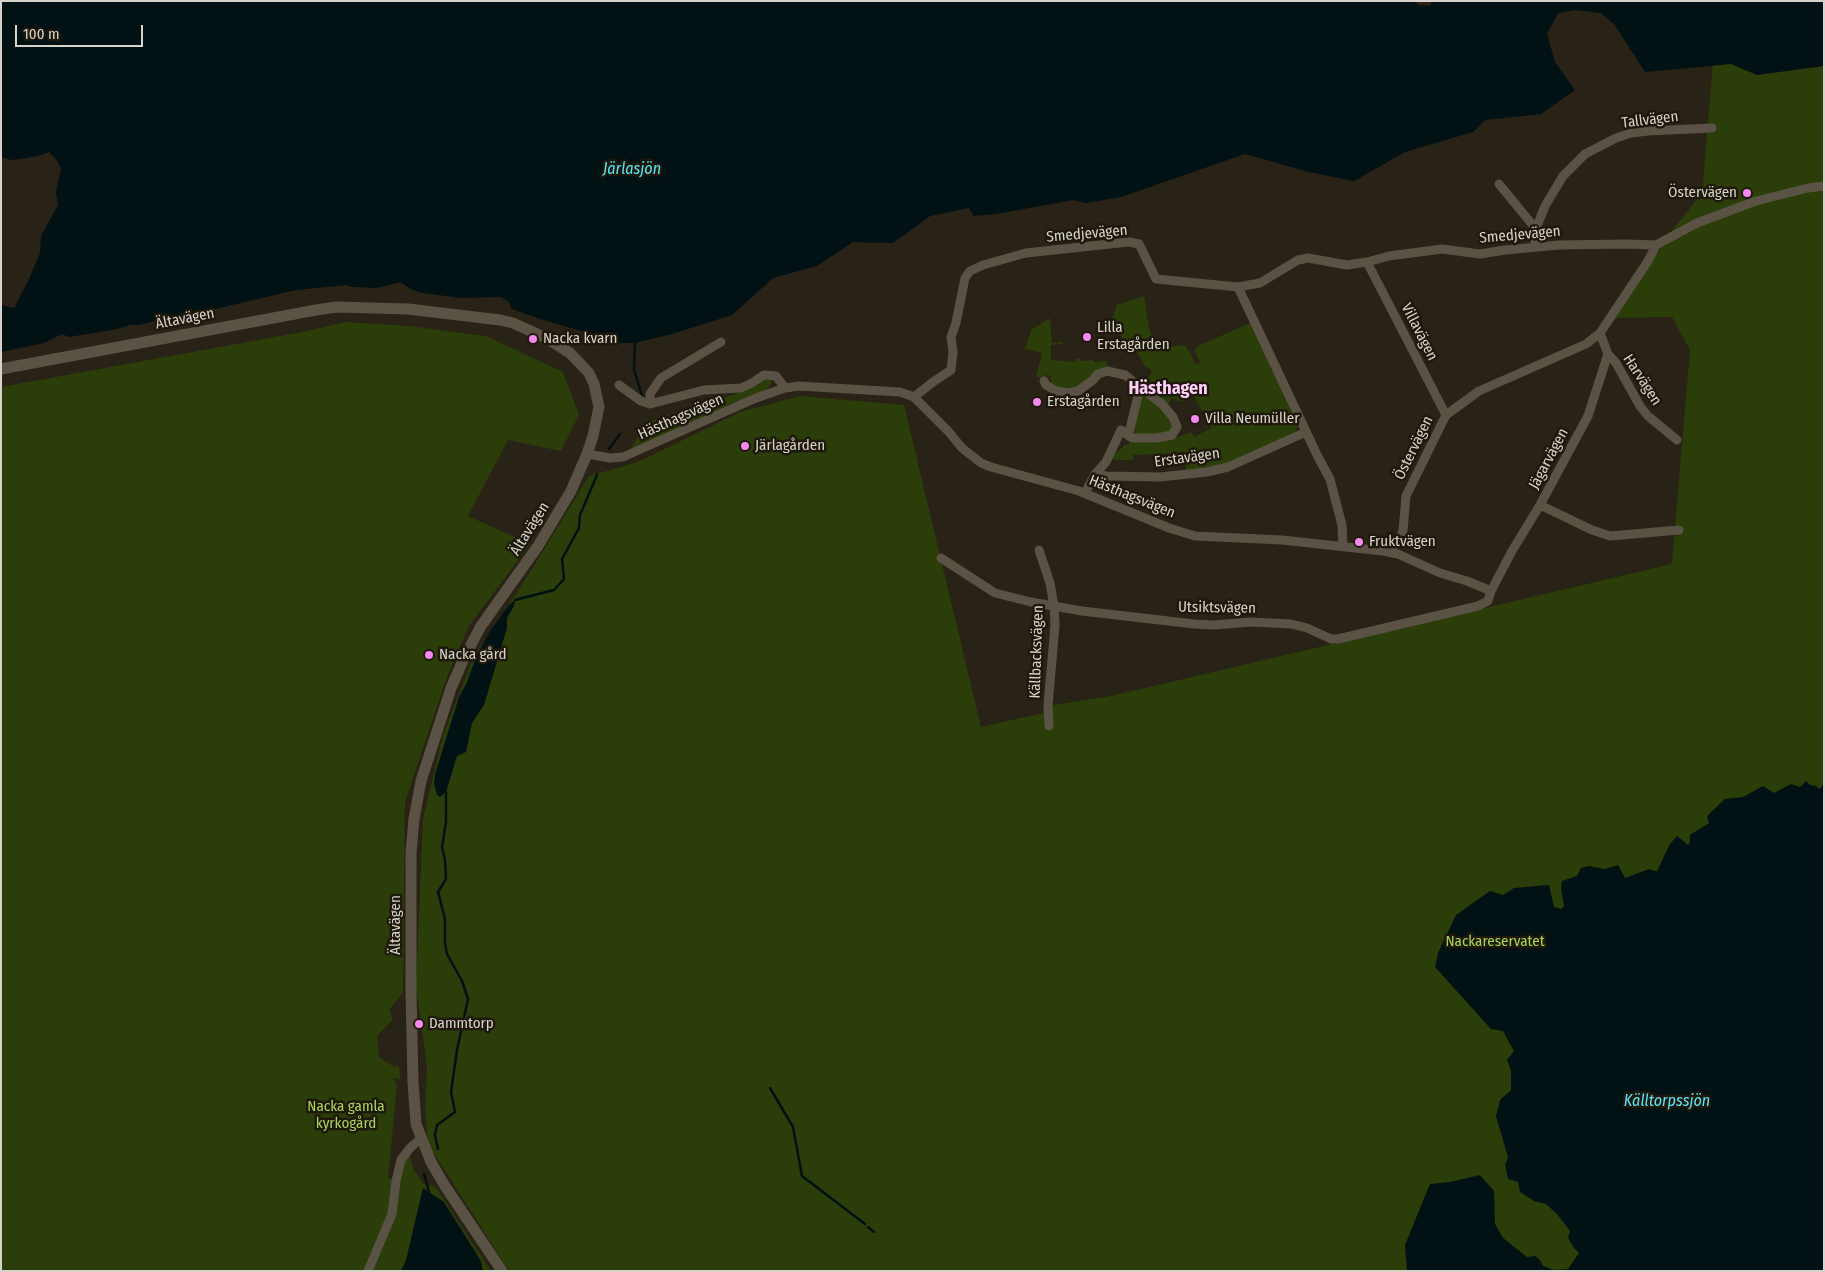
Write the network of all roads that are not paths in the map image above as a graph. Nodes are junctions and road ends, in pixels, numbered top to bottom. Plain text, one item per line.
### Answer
1 (1712, 128) dead end
2 (1499, 184) dead end
3 (1824, 186) edge
4 (1536, 229) junction
5 (1656, 246) junction
6 (1535, 247) junction
7 (1368, 262) junction
8 (1238, 288) junction
9 (1600, 333) junction
10 (721, 342) dead end
11 (1608, 354) junction
12 (1, 368) edge
13 (1044, 381) dead end
14 (619, 385) dead end
15 (785, 388) junction
16 (1140, 388) junction
17 (914, 397) junction
18 (650, 404) junction
19 (1446, 414) junction
20 (1123, 432) junction
21 (1306, 432) junction
22 (1677, 440) dead end
23 (587, 454) junction
24 (1094, 474) junction
25 (1085, 493) junction
26 (1540, 504) junction
27 (1679, 530) dead end
28 (1343, 546) junction
29 (1039, 550) dead end
30 (1383, 551) junction
31 (940, 558) dead end
32 (1491, 591) junction
33 (1054, 606) junction
34 (1049, 726) dead end
35 (421, 1138) junction
36 (368, 1271) edge
37 (502, 1271) edge

1 - 4 street, Tallvägen
2 - 4 street
3 - 5 street
4 - 6 street, Tallvägen
5 - 6 street, Smedjevägen
5 - 9 street, Östervägen
6 - 7 street, Smedjevägen
7 - 8 street, Smedjevägen
7 - 19 street, Villavägen
8 - 17 street, Smedjevägen
8 - 21 street
9 - 11 street
9 - 19 street, Östervägen
10 - 18 street, Hästhagsvägen
11 - 22 street, Harvägen
11 - 26 street, Jägarvägen
12 - 23 main road, Ältavägen
13 - 16 street
14 - 18 street, Hästhagsvägen
15 - 17 street, Hästhagsvägen
15 - 18 street, Hästhagsvägen
15 - 23 street, Hästhagsvägen
16 - 20 street
16 - 20 street
17 - 25 street, Hästhagsvägen
19 - 30 street, Östervägen
20 - 24 street
21 - 24 street, Erstavägen
21 - 28 street
23 - 35 main road, Ältavägen
24 - 25 street
25 - 28 street, Hästhagsvägen
26 - 27 street
26 - 32 street, Jägarvägen
28 - 30 street, Hästhagsvägen
29 - 33 street, Källbacksvägen
30 - 32 street, Hästhagsvägen
31 - 33 street, Utsiktsvägen
32 - 33 street, Utsiktsvägen
33 - 34 street, Källbacksvägen
35 - 36 street
35 - 37 main road, Ältavägen

